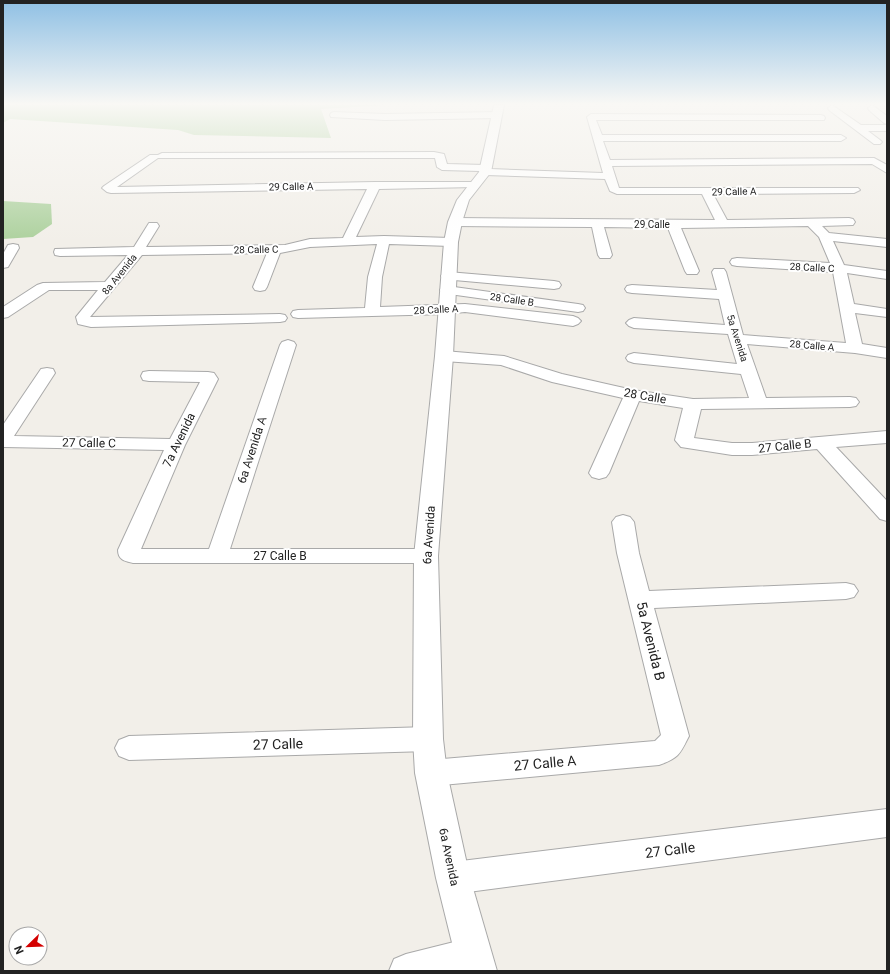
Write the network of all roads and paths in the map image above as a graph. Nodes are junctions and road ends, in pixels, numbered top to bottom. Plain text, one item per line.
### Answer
1 (488, 150) edge
2 (601, 150) edge
3 (605, 163) junction
4 (887, 170) edge
5 (482, 175) junction
6 (610, 176) junction
7 (375, 184) junction
8 (854, 190) dead end
9 (706, 191) junction
10 (849, 222) dead end
11 (812, 223) junction
12 (597, 224) junction
13 (673, 224) junction
14 (724, 224) junction
15 (153, 226) dead end
16 (453, 232) junction
17 (825, 236) junction
18 (384, 240) junction
19 (347, 242) junction
20 (887, 243) edge
21 (13, 248) dead end
22 (275, 249) junction
23 (60, 252) dead end
24 (137, 252) junction
25 (605, 255) dead end
26 (737, 262) dead end
27 (3, 264) edge
28 (839, 268) junction
29 (692, 271) dead end
30 (719, 272) dead end
31 (887, 275) edge
32 (110, 286) junction
33 (554, 286) dead end
34 (260, 287) dead end
35 (632, 289) dead end
36 (447, 292) junction
37 (726, 295) junction
38 (848, 308) junction
39 (372, 311) junction
40 (887, 313) edge
41 (3, 314) edge
42 (298, 314) dead end
43 (575, 314) joint
44 (280, 318) dead end
45 (634, 323) dead end
46 (736, 334) junction
47 (288, 345) dead end
48 (855, 348) junction
49 (887, 353) edge
50 (444, 356) junction
51 (634, 358) dead end
52 (748, 370) junction
53 (47, 373) dead end
54 (149, 376) dead end
55 (633, 395) junction
56 (850, 402) dead end
57 (760, 403) junction
58 (693, 404) junction
59 (887, 437) edge
60 (3, 440) edge
61 (821, 442) junction
62 (176, 445) junction
63 (599, 473) dead end
64 (887, 514) edge
65 (623, 522) dead end
66 (133, 556) joint
67 (217, 556) junction
68 (426, 556) junction
69 (846, 591) dead end
70 (641, 600) junction
71 (428, 739) junction
72 (129, 748) dead end
73 (659, 753) joint
74 (431, 773) junction
75 (887, 823) edge
76 (453, 878) junction
77 (476, 962) edge
78 (406, 971) edge

1 - 5 street, 6a Avenida
2 - 3 street
3 - 4 street
3 - 6 street
5 - 6 street
5 - 7 street, 29 Calle A
5 - 7 street, 29 Calle A
5 - 16 street, 6a Avenida
6 - 9 street, 29 Calle A
7 - 19 street
8 - 9 street, 29 Calle A
9 - 14 street
10 - 11 street, 29 Calle
11 - 14 street, 29 Calle
11 - 17 street
12 - 13 street, 29 Calle
12 - 16 street, 29 Calle
12 - 25 street
13 - 14 street, 29 Calle
13 - 29 street
15 - 24 street, 8a Avenida
16 - 18 street, 28 Calle C
16 - 36 street, 6a Avenida
17 - 20 street
17 - 28 street
18 - 19 street, 28 Calle C
18 - 39 street
19 - 22 street, 28 Calle C
21 - 27 street
22 - 24 street, 28 Calle C
22 - 34 street
23 - 24 street, 28 Calle C
24 - 32 street, 8a Avenida
26 - 28 street, 28 Calle C
28 - 31 street, 28 Calle C
28 - 38 street
30 - 37 street, 5a Avenida
32 - 41 street
32 - 44 street, 8a Avenida
33 - 36 street
35 - 37 street
36 - 39 street, 28 Calle A
36 - 43 street, 28 Calle B
36 - 43 street, 28 Calle A
36 - 50 street, 6a Avenida
37 - 46 street, 5a Avenida
38 - 40 street
38 - 48 street
39 - 42 street, 28 Calle A
45 - 46 street
46 - 48 street, 28 Calle A
46 - 52 street, 5a Avenida
47 - 67 street, 6a Avenida A
48 - 49 street, 28 Calle A
50 - 55 street, 28 Calle
50 - 68 street, 6a Avenida
51 - 52 street
52 - 57 street, 5a Avenida
53 - 60 street
54 - 62 street, 7a Avenida
55 - 58 street, 28 Calle
55 - 63 street
56 - 57 street, 28 Calle
57 - 58 street, 28 Calle
58 - 61 street, 27 Calle B
59 - 61 street, 27 Calle B
60 - 62 street, 27 Calle C
61 - 64 street
62 - 66 street, 7a Avenida
65 - 70 street, 5a Avenida B
66 - 67 street, 27 Calle B
67 - 68 street, 27 Calle B
68 - 71 street, 6a Avenida
69 - 70 street
70 - 73 street, 5a Avenida B
71 - 72 street, 27 Calle
71 - 74 street, 6a Avenida
73 - 74 street, 27 Calle A
74 - 76 street, 6a Avenida
75 - 76 street, 27 Calle
76 - 77 street, 6a Avenida
77 - 78 street

